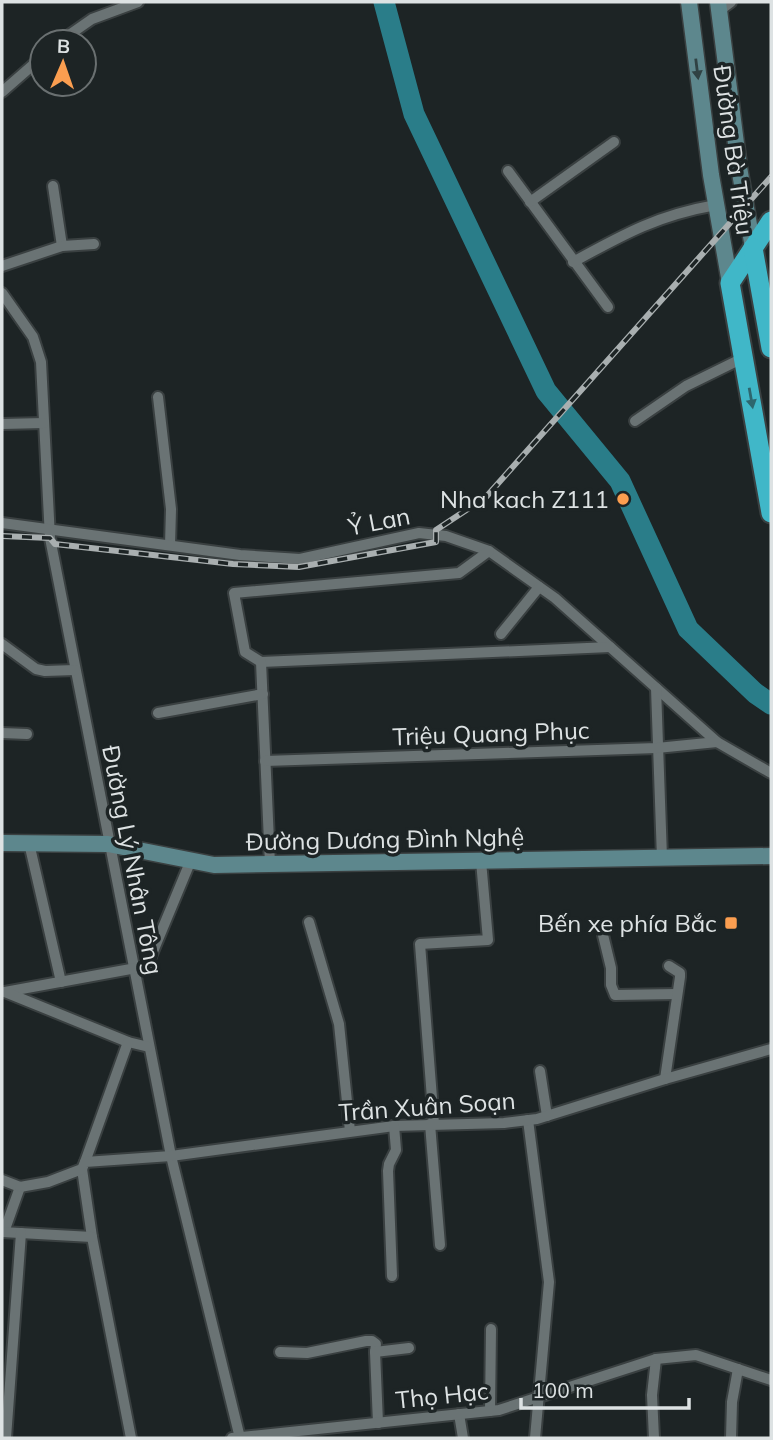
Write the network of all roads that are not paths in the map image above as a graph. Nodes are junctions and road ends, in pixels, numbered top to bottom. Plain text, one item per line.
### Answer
1 (138, 2) edge
2 (689, 2) edge
3 (723, 5) edge
4 (79, 28) edge
5 (28, 69) edge
6 (2, 92) edge
7 (614, 142) dead end
8 (508, 171) dead end
9 (53, 186) dead end
10 (530, 202) junction
11 (716, 205) junction
12 (771, 221) edge
13 (94, 244) dead end
14 (62, 246) junction
15 (753, 248) junction
16 (573, 262) junction
17 (2, 266) edge
18 (766, 280) edge
19 (730, 283) junction
20 (2, 293) edge
21 (608, 307) dead end
22 (738, 321) junction
23 (771, 348) edge
24 (745, 357) junction
25 (158, 397) dead end
26 (635, 421) dead end
27 (44, 424) junction
28 (2, 425) edge
29 (771, 513) edge
30 (2, 523) edge
31 (50, 527) junction
32 (170, 545) junction
33 (489, 551) junction
34 (539, 587) junction
35 (501, 634) dead end
36 (2, 643) edge
37 (610, 647) junction
38 (261, 662) junction
39 (75, 670) junction
40 (656, 688) junction
41 (263, 694) junction
42 (158, 713) dead end
43 (2, 733) edge
44 (27, 734) dead end
45 (718, 742) junction
46 (657, 748) junction
47 (265, 761) junction
48 (771, 773) edge
49 (2, 843) edge
50 (29, 844) junction
51 (108, 844) junction
52 (771, 856) edge
53 (662, 858) junction
54 (191, 860) junction
55 (481, 861) junction
56 (270, 864) junction
57 (309, 922) dead end
58 (603, 935) dead end
59 (669, 966) dead end
60 (134, 969) junction
61 (61, 982) junction
62 (3, 991) edge
63 (677, 995) junction
64 (128, 1042) junction
65 (149, 1047) junction
66 (771, 1049) edge
67 (540, 1071) dead end
68 (665, 1079) junction
69 (547, 1116) junction
70 (528, 1121) junction
71 (432, 1124) junction
72 (394, 1126) junction
73 (350, 1131) junction
74 (171, 1156) junction
75 (83, 1166) junction
76 (2, 1180) edge
77 (20, 1187) junction
78 (3, 1232) edge
79 (21, 1233) junction
80 (92, 1237) junction
81 (440, 1245) dead end
82 (392, 1276) dead end
83 (491, 1329) dead end
84 (409, 1348) dead end
85 (280, 1352) dead end
86 (375, 1352) junction
87 (656, 1359) junction
88 (738, 1369) junction
89 (771, 1380) edge
90 (540, 1397) junction
91 (490, 1411) junction
92 (459, 1414) junction
93 (378, 1423) junction
94 (6, 1438) edge
95 (131, 1438) edge
96 (237, 1438) edge
97 (463, 1438) edge
98 (535, 1438) edge
99 (654, 1438) edge
100 (731, 1438) edge

1 - 4 street
2 -> 11 main road, Đường Bà Triệu
3 - 15 main road, Đường Bà Triệu
5 - 6 street
7 - 10 street
8 - 10 street
9 - 14 street
10 - 16 street
11 - 16 street
11 - 19 main road, Đường Bà Triệu
12 - 15 highway
13 - 14 street
14 - 17 street
15 - 18 highway, Đường Bà Triệu
15 - 19 highway
16 - 21 street
18 - 22 highway
18 - 23 highway, Đường Bà Triệu
19 - 22 highway, Đường Bà Triệu
20 - 27 street, Đường Lý Nhân Tông
22 - 24 highway, Đường Bà Triệu
24 - 26 street
24 -> 29 highway, Đường Bà Triệu
25 - 32 street
27 - 28 street
27 - 31 street, Đường Lý Nhân Tông
30 - 31 street, Ỷ Lan
31 - 32 street, Ỷ Lan
31 - 39 street, Đường Lý Nhân Tông
32 - 33 street, Ỷ Lan
33 - 34 street, Ỷ Lan
33 - 38 street
34 - 35 street
34 - 37 street, Ỷ Lan
36 - 39 street
37 - 38 street
37 - 40 street, Ỷ Lan
38 - 41 street
39 - 51 street, Đường Lý Nhân Tông
40 - 45 street, Ỷ Lan
40 - 46 street
41 - 42 street
41 - 47 street
43 - 44 street
45 - 46 street, Triệu Quang Phục
45 - 48 street, Ỷ Lan
46 - 47 street, Triệu Quang Phục
46 - 53 street
47 - 56 street
49 - 50 main road, Đường Dương Đình Nghệ
50 - 51 main road, Đường Dương Đình Nghệ
50 - 61 street
51 - 54 main road, Đường Dương Đình Nghệ
51 - 60 street, Đường Lý Nhân Tông
52 - 53 main road, Đường Dương Đình Nghệ
53 - 55 main road, Đường Dương Đình Nghệ
54 - 56 main road, Đường Dương Đình Nghệ
54 - 60 street
55 - 56 main road, Đường Dương Đình Nghệ
55 - 71 street
57 - 73 street
58 - 63 street
59 - 63 street
60 - 61 street
60 - 65 street, Đường Lý Nhân Tông
61 - 62 street
62 - 64 street
63 - 68 street
64 - 65 street
64 - 75 street
65 - 74 street, Đường Lý Nhân Tông
66 - 68 street, Trần Xuân Soạn
67 - 69 street
68 - 69 street, Trần Xuân Soạn
69 - 70 street, Trần Xuân Soạn
70 - 71 street, Trần Xuân Soạn
70 - 90 street
71 - 72 street, Trần Xuân Soạn
71 - 81 street
72 - 73 street, Trần Xuân Soạn
72 - 82 street
73 - 74 street, Trần Xuân Soạn
74 - 75 street, Trần Xuân Soạn
74 - 96 street, Đường Lý Nhân Tông
75 - 77 street, Trần Xuân Soạn
75 - 80 street
76 - 77 street
77 - 78 street
78 - 79 street
79 - 80 street
79 - 94 street
80 - 95 street
83 - 91 street
84 - 86 street
85 - 86 street
86 - 93 street
87 - 88 street, Thọ Hạc
87 - 90 street, Thọ Hạc
87 - 99 street
88 - 89 street, Thọ Hạc
88 - 100 street
90 - 91 street, Thọ Hạc
90 - 98 street
91 - 92 street, Thọ Hạc
92 - 93 street, Thọ Hạc
92 - 97 street
93 - 96 street, Thọ Hạc

